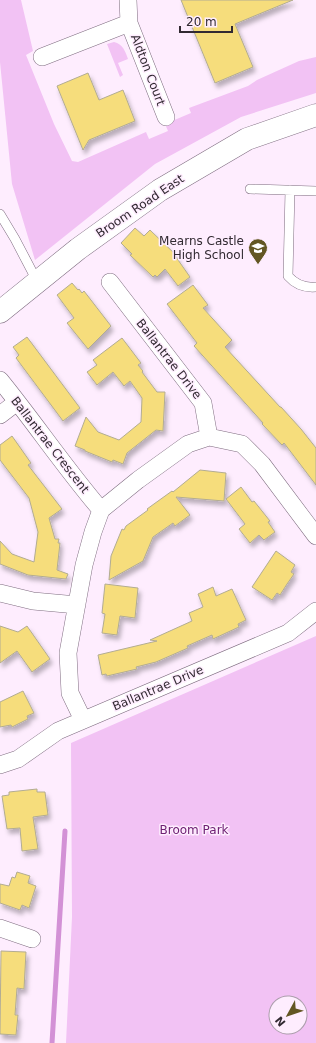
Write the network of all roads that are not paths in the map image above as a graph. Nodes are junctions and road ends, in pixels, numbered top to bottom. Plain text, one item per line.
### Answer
1 (128, 0) edge
2 (129, 23) junction
3 (42, 56) dead end
4 (316, 115) edge
5 (166, 117) dead end
6 (250, 189) dead end
7 (290, 190) junction
8 (316, 191) edge
9 (0, 214) edge
10 (37, 281) junction
11 (110, 282) dead end
12 (316, 287) edge
13 (0, 312) edge
14 (0, 380) edge
15 (17, 402) junction
16 (0, 415) edge
17 (209, 436) junction
18 (101, 510) junction
19 (316, 536) edge
20 (0, 592) edge
21 (77, 605) junction
22 (316, 612) edge
23 (83, 720) junction
24 (0, 765) edge
25 (0, 928) edge
26 (32, 939) dead end

1 - 2 street, Aldton Court
2 - 3 street, Aldton Court
2 - 5 street, Aldton Court
4 - 10 street, Broom Road East
6 - 7 lane
7 - 8 lane
7 - 12 lane
9 - 10 lane
10 - 13 street, Broom Road East
11 - 17 street, Ballantrae Drive
14 - 15 street, Ballantrae Crescent
15 - 16 street
15 - 18 street, Ballantrae Crescent
17 - 18 street
17 - 19 street
18 - 21 street
20 - 21 street
21 - 23 street
22 - 23 street, Ballantrae Drive
23 - 24 street, Ballantrae Drive
25 - 26 street

